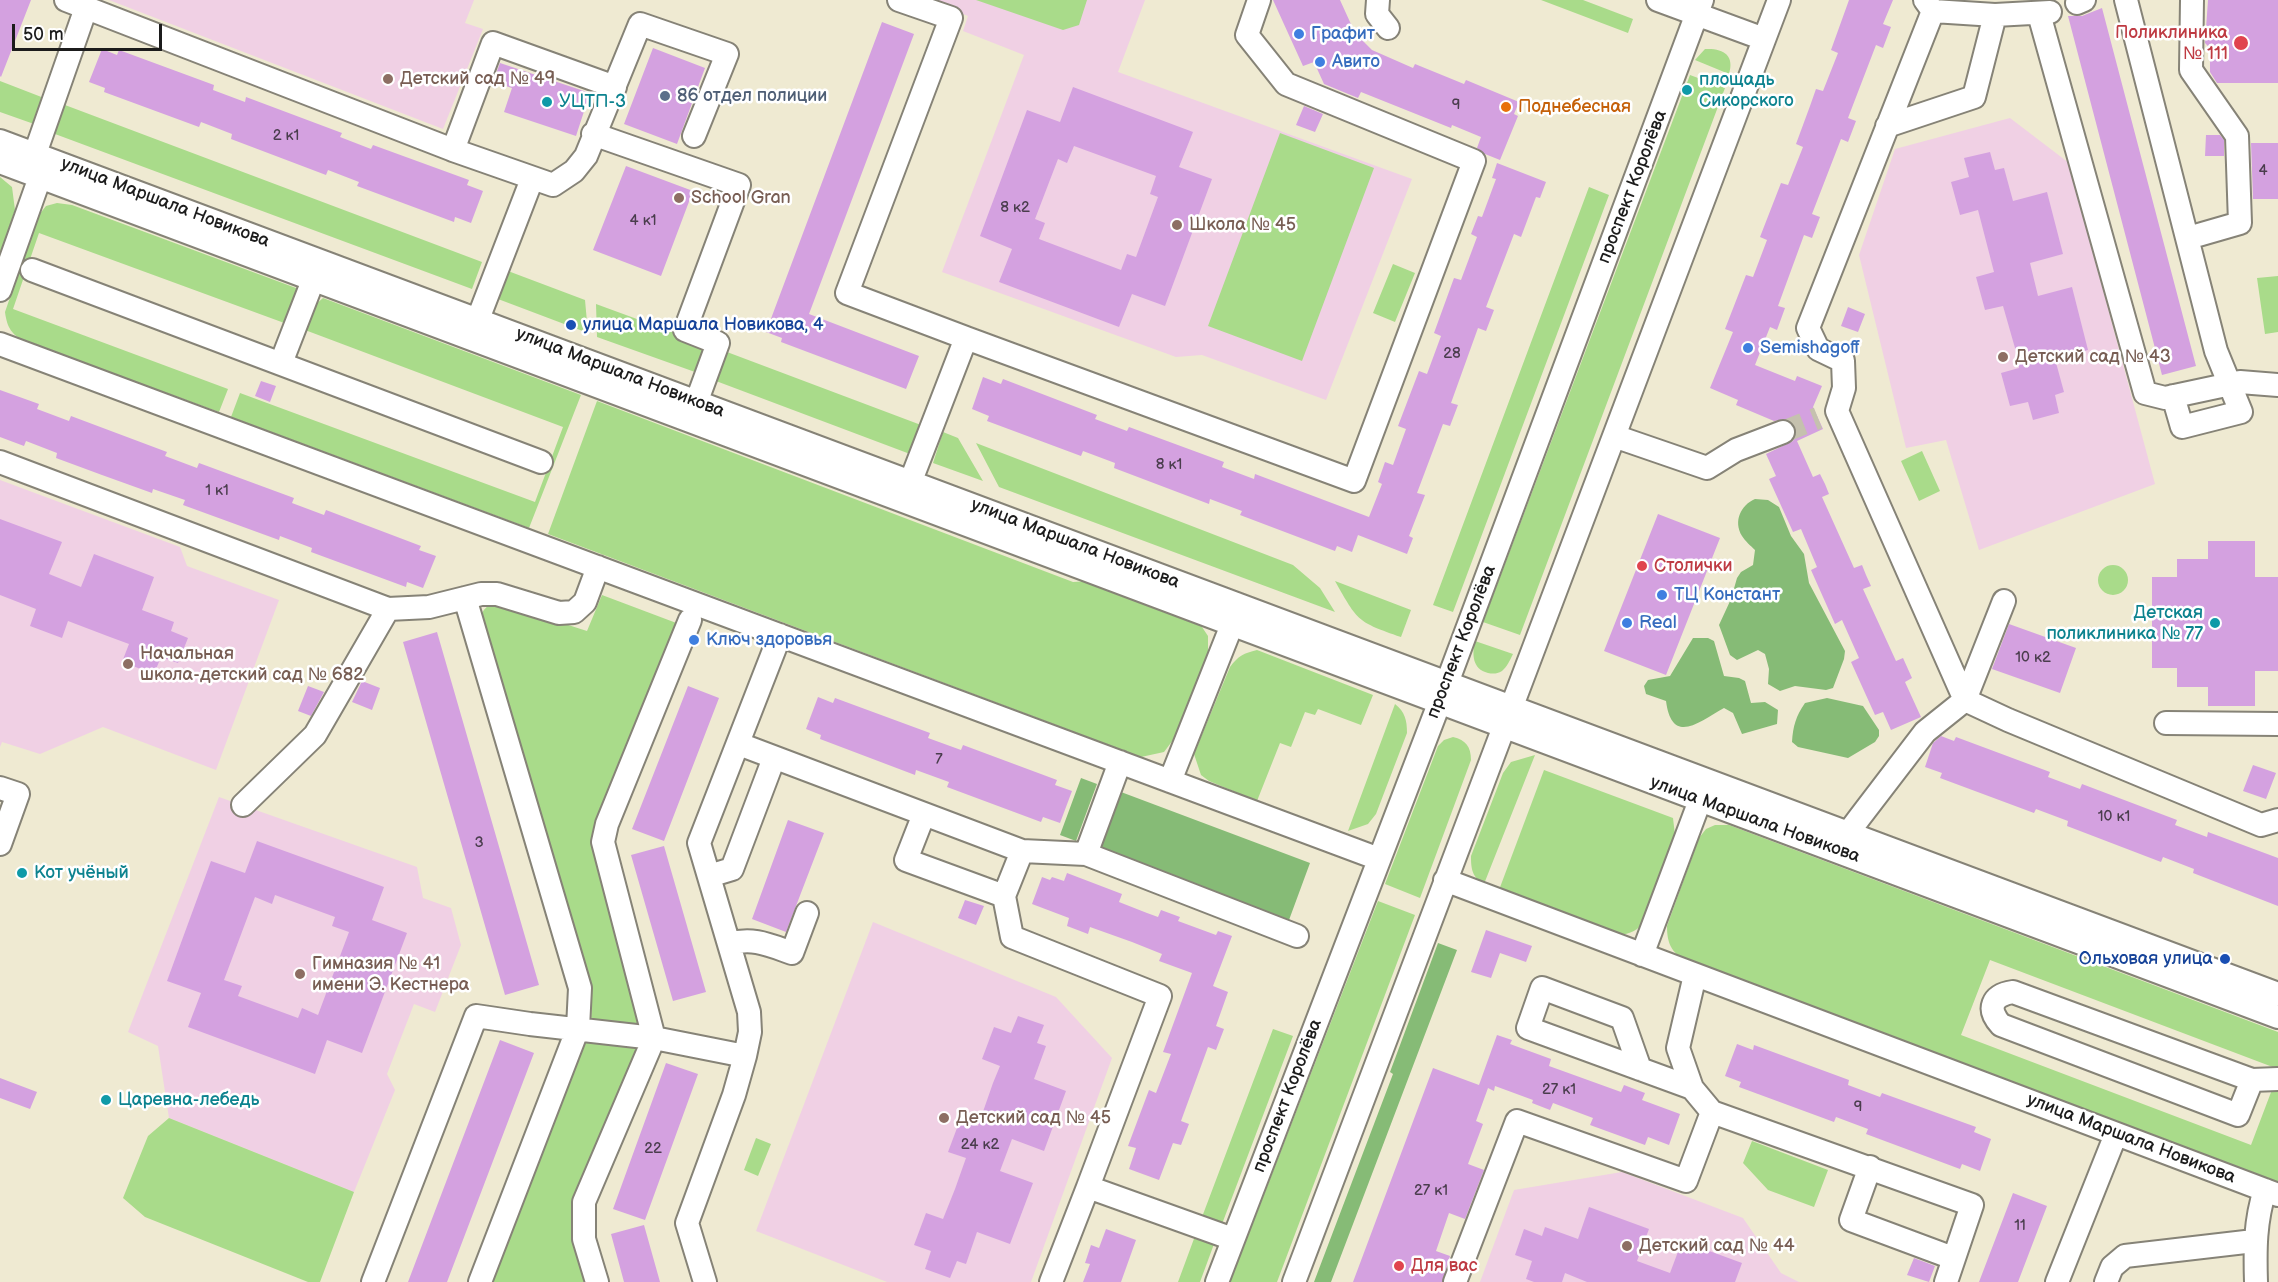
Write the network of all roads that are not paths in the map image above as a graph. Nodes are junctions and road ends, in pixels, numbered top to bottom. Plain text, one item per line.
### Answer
1 (66, 0) edge
2 (899, 0) edge
3 (1259, 0) edge
4 (1377, 0) edge
5 (1659, 0) edge
6 (2126, 0) edge
7 (2192, 0) edge
8 (1777, 2) edge
9 (1929, 6) edge
10 (1700, 7) edge
11 (86, 9) junction
12 (1995, 15) junction
13 (1388, 28) dead end
14 (1764, 39) junction
15 (615, 87) junction
16 (1887, 126) junction
17 (593, 134) junction
18 (694, 136) dead end
19 (0, 141) edge
20 (453, 150) junction
21 (0, 162) edge
22 (38, 166) junction
23 (532, 179) junction
24 (2188, 238) junction
25 (32, 270) dead end
26 (317, 271) junction
27 (0, 290) edge
28 (474, 329) junction
29 (966, 338) junction
30 (0, 344) edge
31 (281, 363) junction
32 (2230, 384) junction
33 (2278, 385) edge
34 (2173, 396) junction
35 (693, 411) junction
36 (1783, 432) tunnel mouth
37 (1614, 436) junction
38 (0, 462) edge
39 (541, 462) dead end
40 (907, 492) junction
41 (598, 567) junction
42 (465, 598) junction
43 (2004, 602) dead end
44 (388, 609) junction
45 (1236, 615) junction
46 (690, 620) dead end
47 (780, 635) junction
48 (1443, 693) junction
49 (1965, 700) junction
50 (1508, 717) junction
51 (2166, 723) dead end
52 (2278, 724) edge
53 (739, 744) junction
54 (774, 758) junction
55 (1120, 762) junction
56 (1170, 781) junction
57 (0, 788) edge
58 (1703, 790) junction
59 (243, 805) dead end
60 (924, 814) junction
61 (2278, 820) edge
62 (1844, 843) junction
63 (0, 844) edge
64 (1022, 851) junction
65 (1086, 854) junction
66 (1379, 859) junction
67 (709, 876) junction
68 (1445, 880) junction
69 (1004, 896) junction
70 (807, 913) dead end
71 (1297, 936) dead end
72 (729, 944) junction
73 (1642, 955) junction
74 (1695, 975) junction
75 (2278, 994) edge
76 (2278, 1017) edge
77 (578, 1028) junction
78 (654, 1038) junction
79 (746, 1056) junction
80 (1640, 1069) junction
81 (2278, 1079) edge
82 (2252, 1080) junction
83 (1692, 1088) junction
84 (1712, 1112) junction
85 (2116, 1134) junction
86 (1870, 1167) junction
87 (1088, 1187) junction
88 (2272, 1192) edge
89 (1233, 1239) junction
90 (2254, 1241) junction
91 (1953, 1258) junction
92 (709, 1280) edge
93 (373, 1282) edge
94 (480, 1282) edge
95 (597, 1282) edge
96 (1051, 1282) edge
97 (1217, 1282) edge
98 (1294, 1282) edge
99 (1455, 1282) edge
100 (1946, 1282) edge
101 (2057, 1282) edge
102 (2106, 1282) edge
103 (2256, 1282) edge

1 - 11 street
2 - 29 street
3 - 29 street
4 - 13 street
5 - 10 street
6 - 24 street
7 - 24 street
8 - 14 street
9 - 12 street
9 - 16 street
10 - 14 street
10 - 48 street, проспект Королёва
11 - 20 street
11 - 22 street
12 - 16 street
12 - 34 street
14 - 37 street
15 - 17 street
15 - 18 street
15 - 20 street
16 - 49 street
17 - 23 street
17 - 35 street
19 - 22 street, улица Маршала Новикова
20 - 23 street
21 - 22 street, улица Маршала Новикова
22 - 26 street, улица Маршала Новикова
22 - 27 street
23 - 28 street
24 - 32 street
25 - 31 street
26 - 28 street, улица Маршала Новикова
26 - 31 street
28 - 35 street, улица Маршала Новикова
29 - 40 street
30 - 41 street
31 - 39 street
32 - 33 street
32 - 34 street
32 - 34 street
35 - 40 street, улица Маршала Новикова
36 - 37 street
37 - 50 street
38 - 44 street
40 - 45 street, улица Маршала Новикова
41 - 42 street
41 - 47 street
42 - 44 street
42 - 77 street
43 - 49 street
44 - 59 street
45 - 48 street, улица Маршала Новикова
45 - 56 street
46 - 78 street
47 - 53 street
47 - 55 street
48 - 50 street, улица Маршала Новикова
48 - 66 street, проспект Королёва
49 - 61 street
49 - 62 street
50 - 58 street, улица Маршала Новикова
50 - 68 street
51 - 52 street
53 - 54 street
53 - 67 street
54 - 60 street
54 - 67 street
55 - 56 street
55 - 65 street
56 - 66 street
57 - 63 street
58 - 62 street, улица Маршала Новикова
58 - 73 street
60 - 64 street
60 - 69 street
62 - 75 street, улица Маршала Новикова
62 - 76 street, улица Маршала Новикова
64 - 65 street
64 - 69 street
65 - 71 street
66 - 89 street, проспект Королёва
67 - 72 street
68 - 73 street, улица Маршала Новикова
68 - 98 street
69 - 87 street
70 - 72 street
72 - 79 street
73 - 74 street, улица Маршала Новикова
74 - 83 street
74 - 85 street, улица Маршала Новикова
77 - 78 street
77 - 93 street
77 - 94 street
78 - 79 street
78 - 95 street
79 - 92 street
80 - 80 street
80 - 83 street
81 - 82 street
82 - 82 street
83 - 84 street
84 - 86 street
84 - 99 street
85 - 88 street, улица Маршала Новикова
85 - 101 street
86 - 91 street
86 - 91 street
87 - 89 street
87 - 96 street
88 - 90 street
89 - 97 street, проспект Королёва
90 - 102 street
90 - 103 street
91 - 100 street

